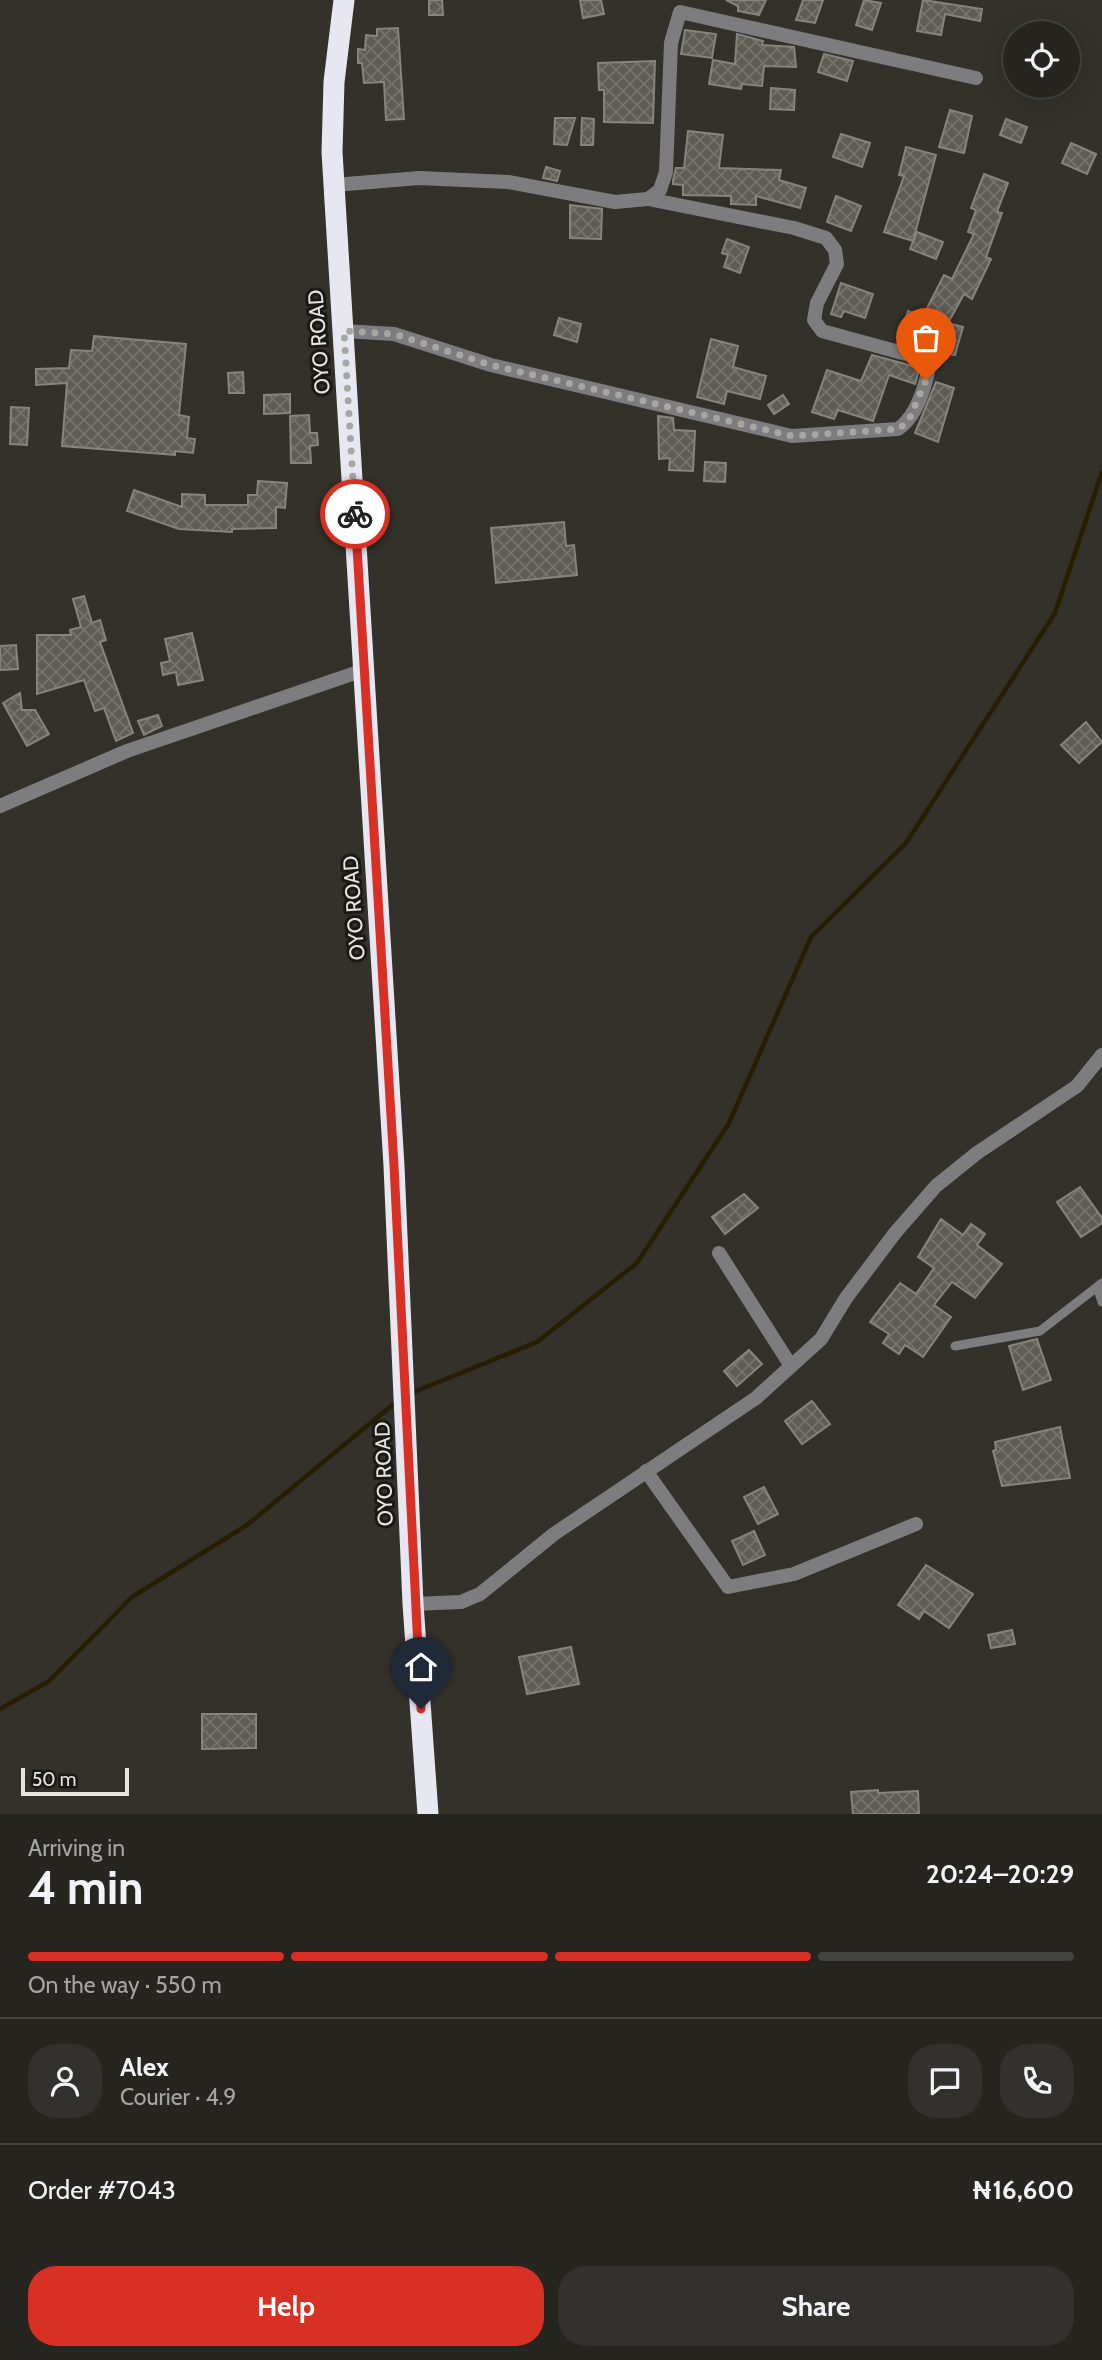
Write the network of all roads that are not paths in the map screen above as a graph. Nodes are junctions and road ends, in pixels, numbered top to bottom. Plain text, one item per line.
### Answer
1 (344, 0) edge
2 (976, 78) dead end
3 (334, 185) junction
4 (648, 199) junction
5 (344, 331) junction
6 (364, 670) junction
7 (0, 806) edge
8 (1102, 1055) edge
9 (719, 1253) dead end
10 (1100, 1286) edge
11 (1102, 1302) edge
12 (955, 1346) dead end
13 (791, 1366) junction
14 (646, 1471) junction
15 (916, 1524) dead end
16 (413, 1604) junction
17 (428, 1814) edge

1 - 3 highway, OYO ROAD
2 - 4 street
3 - 4 street
3 - 5 highway, OYO ROAD
4 - 5 street
5 - 6 highway, OYO ROAD
6 - 7 street
6 - 16 highway, OYO ROAD
8 - 13 street
9 - 13 street
10 - 11 lane
10 - 12 lane
13 - 14 street
14 - 15 street
14 - 16 street
16 - 17 highway, OYO ROAD

